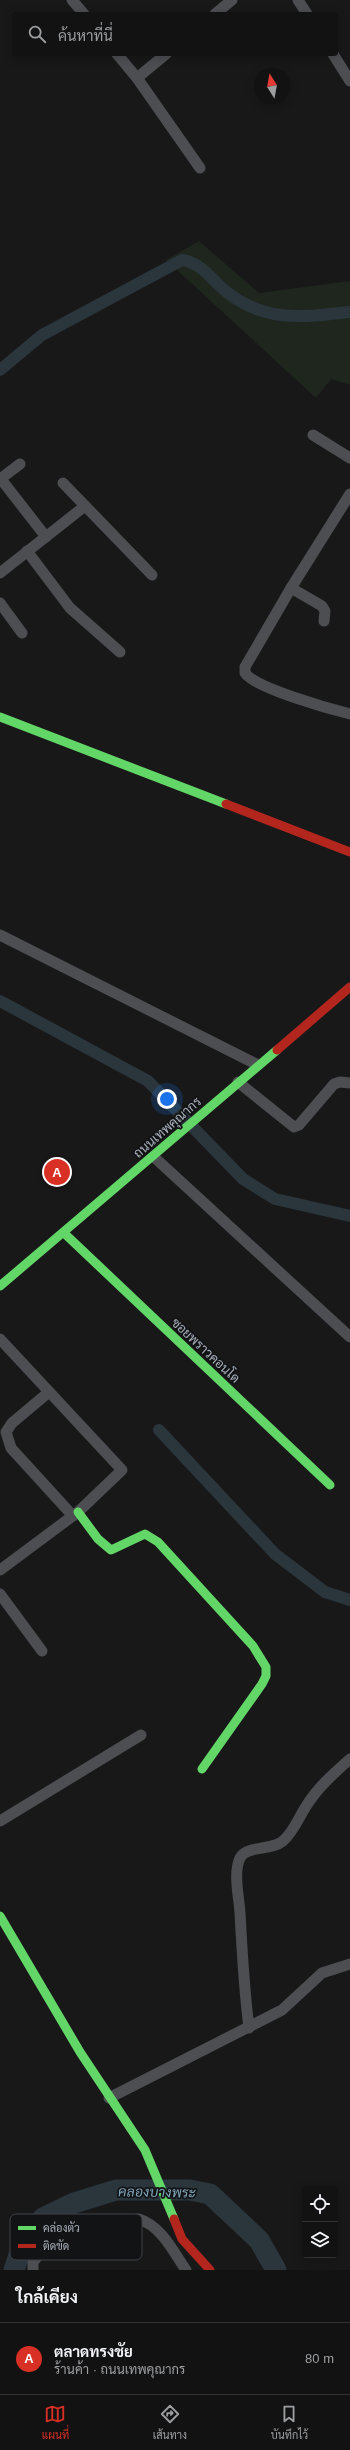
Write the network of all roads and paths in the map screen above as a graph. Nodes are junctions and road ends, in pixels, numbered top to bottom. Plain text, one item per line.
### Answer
1 (72, 0) edge
2 (232, 0) edge
3 (298, 0) edge
4 (82, 12) edge
5 (217, 12) edge
6 (306, 12) edge
7 (119, 56) edge
8 (164, 56) edge
9 (334, 56) edge
10 (137, 78) junction
11 (350, 81) edge
12 (200, 168) dead end
13 (313, 435) dead end
14 (350, 458) edge
15 (20, 464) dead end
16 (0, 479) edge
17 (63, 482) dead end
18 (350, 494) edge
19 (85, 506) junction
20 (46, 537) junction
21 (27, 551) junction
22 (0, 573) edge
23 (152, 575) dead end
24 (291, 588) junction
25 (0, 603) edge
26 (324, 621) dead end
27 (22, 633) dead end
28 (120, 652) dead end
29 (350, 714) edge
30 (0, 717) edge
31 (350, 852) edge
32 (0, 935) edge
33 (350, 986) edge
34 (258, 1065) junction
35 (238, 1082) junction
36 (350, 1083) edge
37 (154, 1157) junction
38 (64, 1233) junction
39 (0, 1286) edge
40 (350, 1337) edge
41 (0, 1339) edge
42 (49, 1392) junction
43 (330, 1485) dead end
44 (75, 1514) junction
45 (0, 1570) edge
46 (0, 1594) edge
47 (42, 1651) dead end
48 (141, 1735) dead end
49 (350, 1759) edge
50 (202, 1769) dead end
51 (0, 1821) edge
52 (0, 1916) edge
53 (350, 1964) edge
54 (249, 2028) junction
55 (109, 2098) junction
56 (142, 2220) edge
57 (35, 2260) edge
58 (33, 2270) edge
59 (186, 2270) edge
60 (210, 2270) edge

1 - 4 street
2 - 5 street
3 - 6 street
7 - 10 street
8 - 10 street
9 - 11 street
10 - 12 street
13 - 14 street
15 - 16 street
16 - 20 street
17 - 19 street
18 - 24 street
19 - 20 street
19 - 23 street
20 - 21 street
21 - 22 street
21 - 28 street
24 - 26 street
24 - 29 street
25 - 27 street
30 - 31 street
32 - 34 street
33 - 34 street, ถนนเทพคุณากร
34 - 35 street, ถนนเทพคุณากร
35 - 36 street
35 - 37 street, ถนนเทพคุณากร
37 - 38 street, ถนนเทพคุณากร
37 - 40 street
38 - 39 street, ถนนเทพคุณากร
38 - 43 street, ซอยพราวคอนโด
41 - 42 street
42 - 44 street
42 - 44 street
44 - 45 street
44 - 50 street
46 - 47 street
48 - 51 street
49 - 54 street
52 - 55 street
53 - 54 street
54 - 55 street
55 - 60 street
56 - 59 street
57 - 58 street

